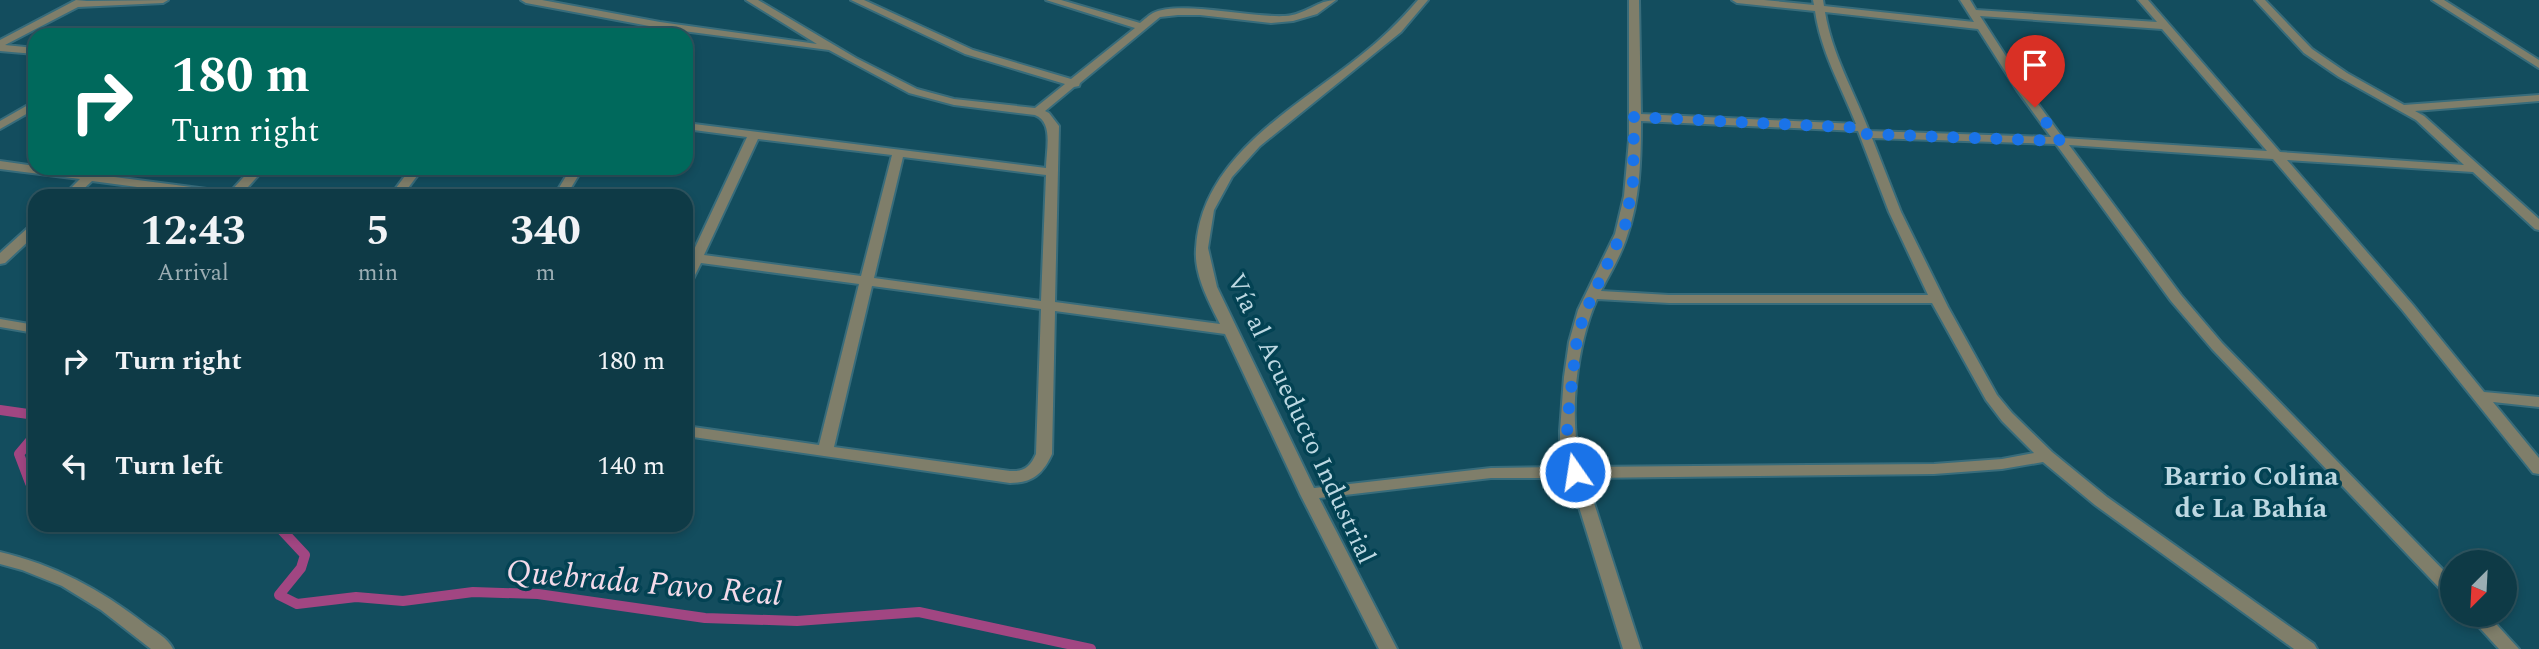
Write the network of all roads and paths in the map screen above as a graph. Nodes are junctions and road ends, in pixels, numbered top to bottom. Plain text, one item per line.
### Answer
1 (163, 0) edge
2 (526, 0) edge
3 (751, 0) edge
4 (856, 0) edge
5 (1051, 0) edge
6 (1331, 0) edge
7 (1423, 0) edge
8 (1634, 0) edge
9 (1737, 0) edge
10 (1965, 0) edge
11 (2143, 0) edge
12 (2260, 0) edge
13 (2437, 0) edge
14 (79, 2) edge
15 (1819, 3) edge
16 (1973, 13) junction
17 (1981, 26) junction
18 (2165, 26) junction
19 (1142, 27) junction
20 (32, 28) edge
21 (682, 28) edge
22 (28, 30) edge
23 (693, 30) edge
24 (0, 46) edge
25 (835, 49) junction
26 (28, 50) edge
27 (2539, 65) edge
28 (1075, 84) junction
29 (2537, 100) edge
30 (28, 108) edge
31 (2404, 108) junction
32 (1037, 112) junction
33 (1634, 117) junction
34 (0, 126) edge
35 (693, 127) edge
36 (1864, 131) junction
37 (754, 135) junction
38 (2060, 141) junction
39 (898, 153) junction
40 (2276, 155) junction
41 (0, 165) edge
42 (28, 167) edge
43 (2476, 169) junction
44 (1050, 172) junction
45 (91, 175) edge
46 (111, 175) edge
47 (252, 175) edge
48 (76, 189) edge
49 (192, 189) edge
50 (240, 189) edge
51 (2539, 226) edge
52 (28, 234) edge
53 (693, 253) edge
54 (693, 257) edge
55 (0, 260) edge
56 (866, 281) junction
57 (1592, 295) junction
58 (1938, 299) junction
59 (1050, 306) junction
60 (0, 323) edge
61 (28, 328) edge
62 (1230, 330) junction
63 (2479, 396) junction
64 (2539, 402) edge
65 (693, 432) edge
66 (825, 452) junction
67 (2046, 456) junction
68 (2539, 469) edge
69 (1575, 472) junction
70 (1308, 494) junction
71 (0, 558) edge
72 (2440, 578) edge
73 (2489, 627) edge
74 (164, 649) edge
75 (1388, 649) edge
76 (1632, 649) edge
77 (2308, 649) edge
78 (2510, 649) edge

1 - 14 street
2 - 21 street
3 - 25 street
4 - 28 street
5 - 19 street
6 - 19 street
7 - 62 street, Vía al Acueducto Industrial
8 - 33 street
9 - 15 street
10 - 16 street
11 - 18 street
12 - 31 street
13 - 27 street
14 - 20 street
15 - 17 street
15 - 36 street
16 - 17 street
16 - 18 street
17 - 38 street
18 - 40 street
19 - 28 street
22 - 24 street
23 - 25 street
24 - 26 street
25 - 32 street
28 - 32 street
29 - 31 street
30 - 34 street
31 - 43 street
32 - 44 street
33 - 36 street
33 - 57 street
35 - 37 street
36 - 38 street
36 - 58 street
37 - 39 street
37 - 53 street
38 - 40 street
38 - 72 street
39 - 44 street
39 - 56 street
40 - 43 street
40 - 63 street
41 - 42 street
43 - 51 street
44 - 59 street
45 - 48 street
46 - 49 street
47 - 50 street
52 - 55 street
54 - 56 street
56 - 59 street
56 - 66 street
57 - 58 street
57 - 69 street
58 - 67 street
59 - 62 street
59 - 66 street
60 - 61 street
62 - 70 street, Vía al Acueducto Industrial
63 - 64 street
63 - 68 street
65 - 66 street
67 - 69 street
67 - 77 street
69 - 70 street
69 - 76 street
70 - 75 street, Vía al Acueducto Industrial
71 - 74 street
73 - 78 street

